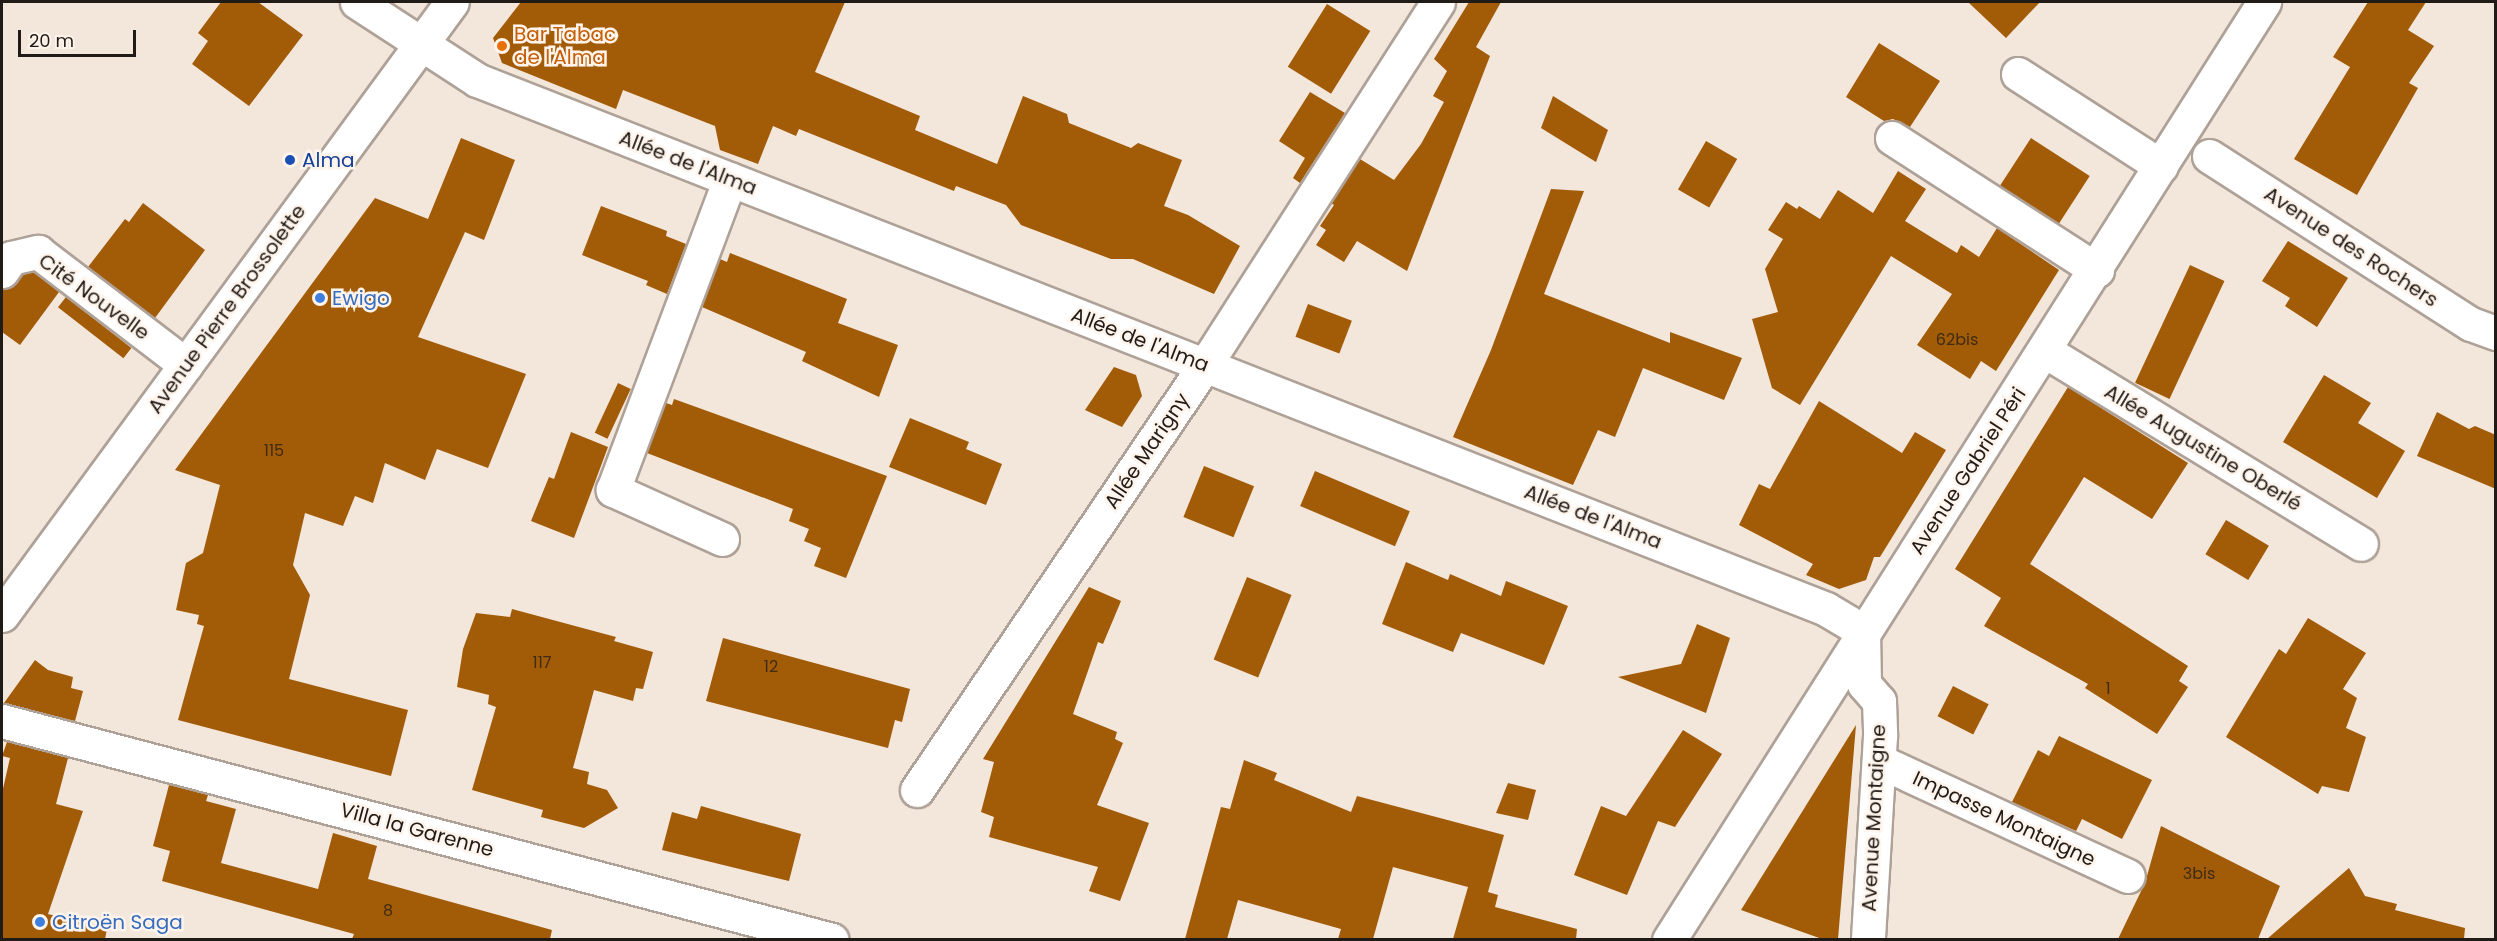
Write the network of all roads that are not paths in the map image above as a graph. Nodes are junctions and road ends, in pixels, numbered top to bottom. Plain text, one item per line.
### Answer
1 (357, 2) edge
2 (452, 2) edge
3 (2264, 2) edge
4 (1433, 9) edge
5 (420, 46) junction
6 (2018, 74) dead end
7 (1892, 138) dead end
8 (2209, 156) dead end
9 (2161, 166) junction
10 (730, 180) junction
11 (2097, 270) junction
12 (2, 271) edge
13 (2496, 333) edge
14 (2045, 351) junction
15 (186, 365) junction
16 (1205, 365) junction
17 (722, 539) dead end
18 (2361, 544) dead end
19 (2, 615) edge
20 (1863, 630) junction
21 (2, 721) edge
22 (1878, 761) junction
23 (916, 790) dead end
24 (2128, 876) dead end
25 (831, 939) edge
26 (1669, 939) edge
27 (1868, 939) edge

1 - 5 street, Allée de l'Alma
2 - 5 street, Avenue Pierre Brossolette
3 - 9 street, Avenue Gabriel Péri
4 - 16 street, Allée Marigny
5 - 10 street, Allée de l'Alma
5 - 15 street, Avenue Pierre Brossolette
6 - 9 street
7 - 11 street
8 - 13 street, Avenue des Rochers
9 - 11 street, Avenue Gabriel Péri
10 - 16 street, Allée de l'Alma
10 - 17 street
11 - 14 street, Avenue Gabriel Péri
12 - 15 street, Cité Nouvelle
14 - 18 street, Allée Augustine Oberlé
14 - 20 street, Avenue Gabriel Péri
15 - 19 street, Avenue Pierre Brossolette
16 - 20 street, Allée de l'Alma
16 - 23 street, Allée Marigny
20 - 22 street, Avenue Montaigne
20 - 26 street, Avenue Gabriel Péri
21 - 25 street, Villa la Garenne
22 - 24 street, Impasse Montaigne
22 - 27 street, Avenue Montaigne

